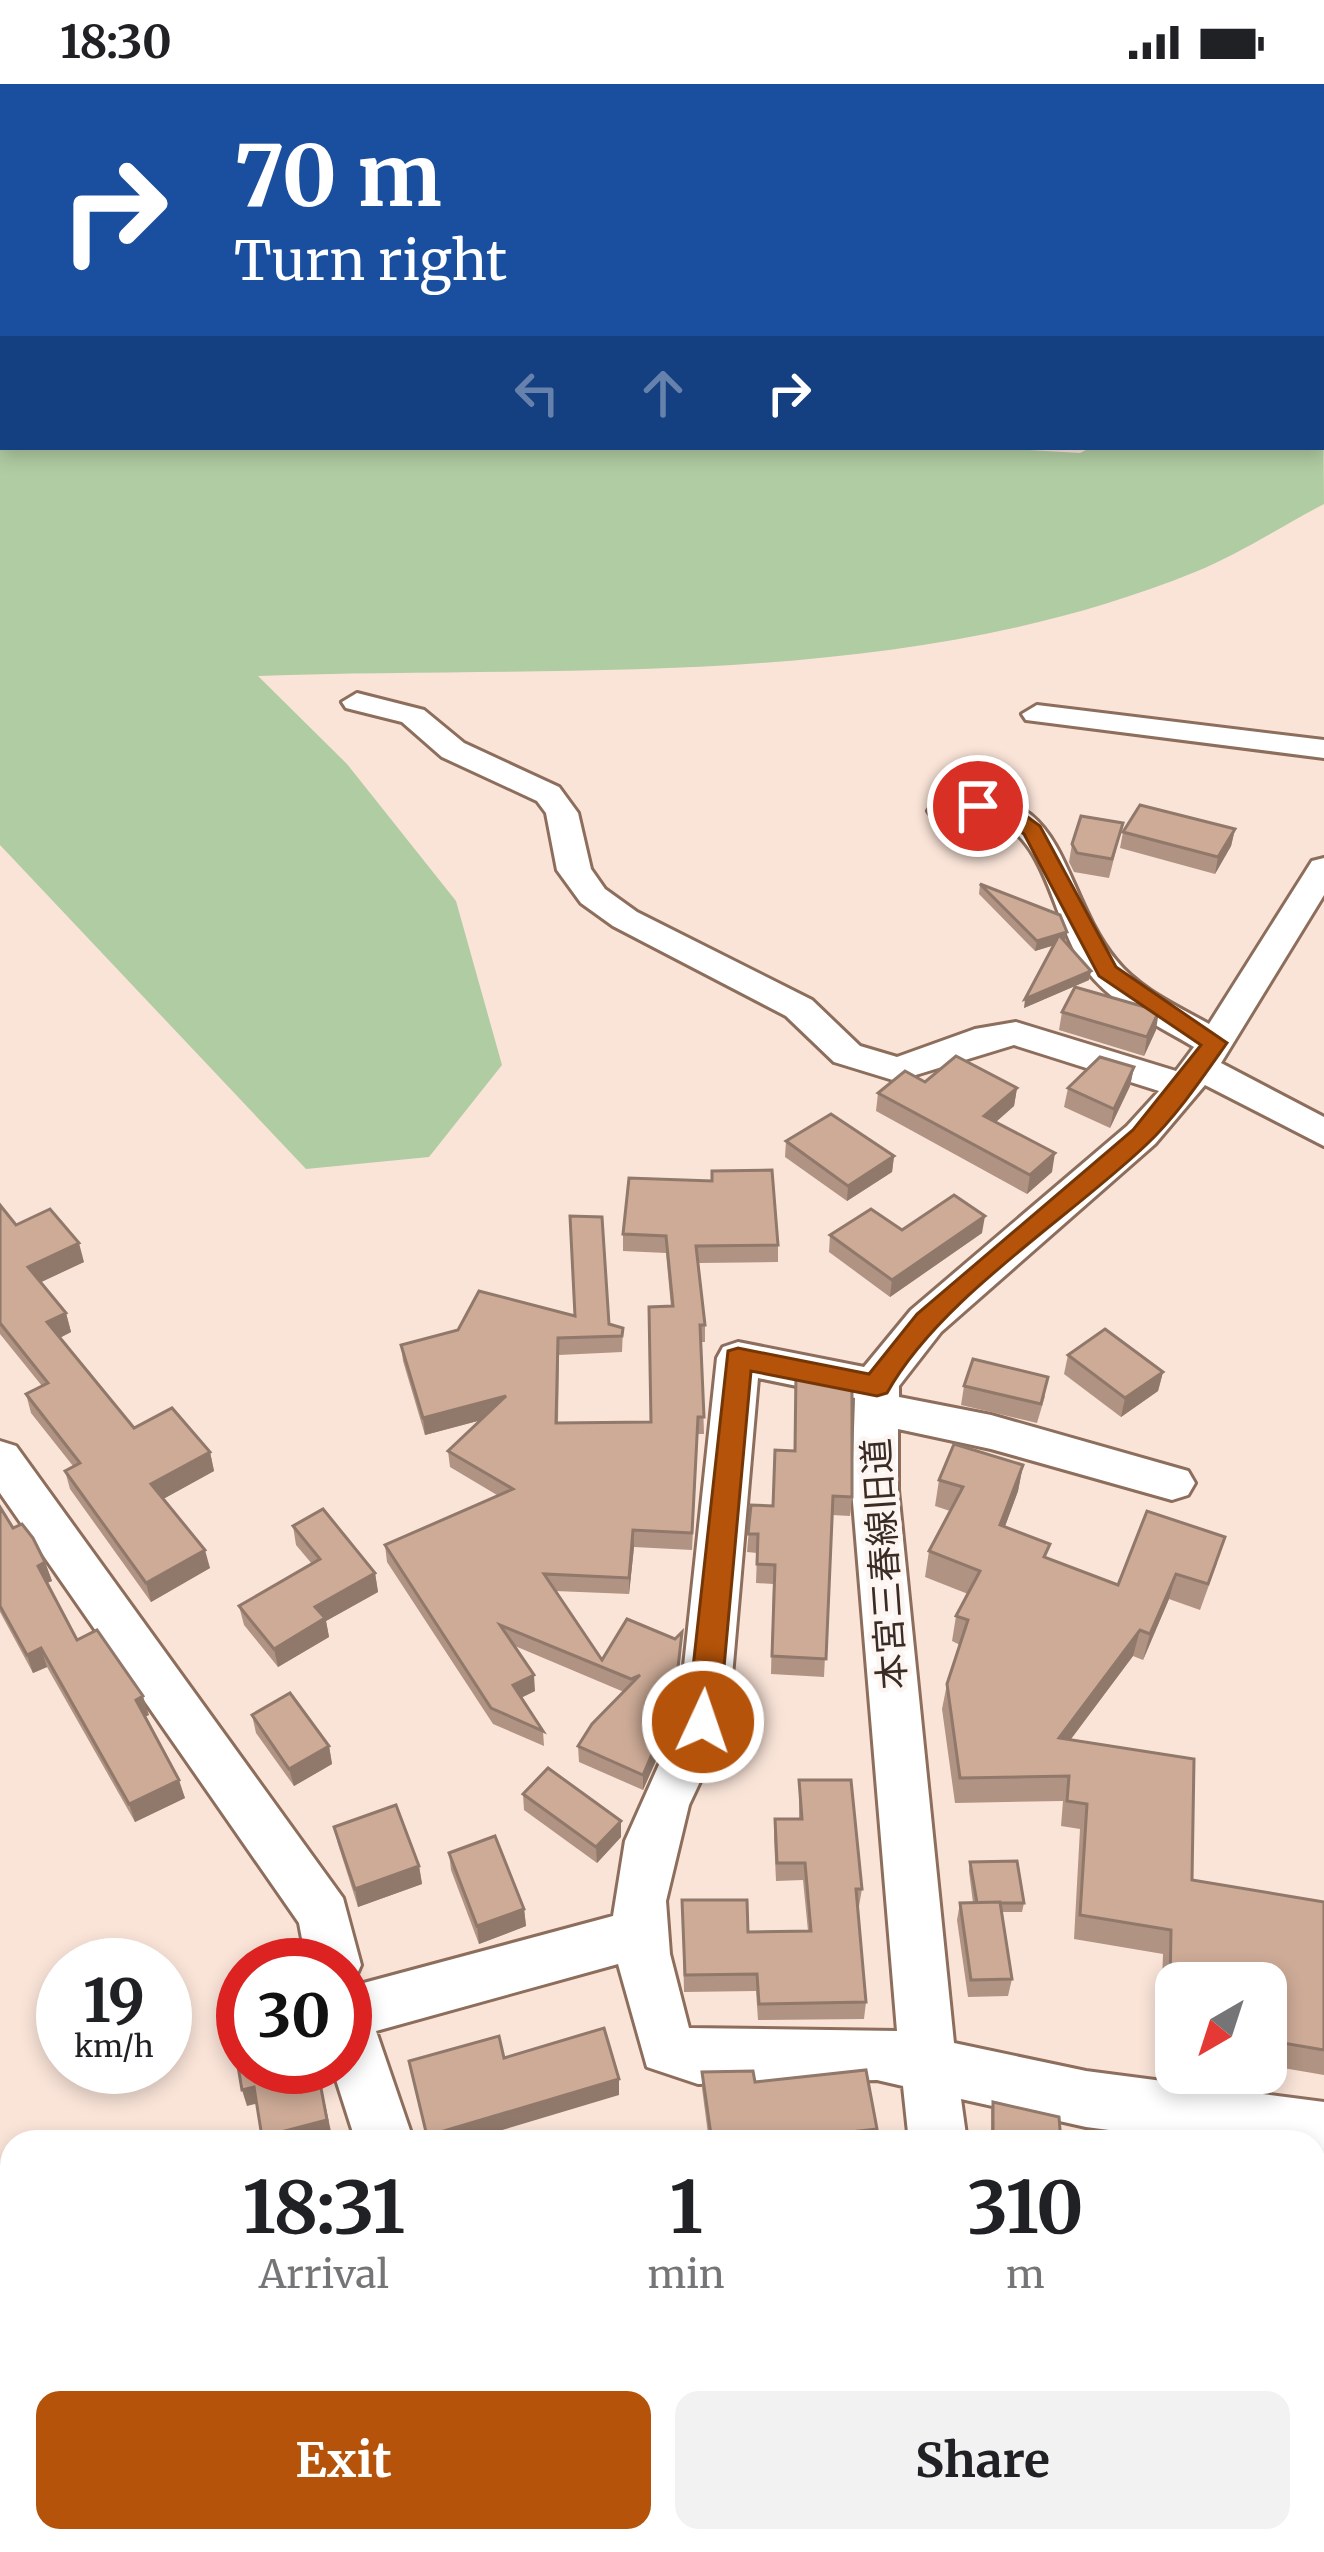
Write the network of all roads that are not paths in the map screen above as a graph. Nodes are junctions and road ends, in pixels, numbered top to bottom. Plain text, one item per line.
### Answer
1 (357, 702) dead end
2 (1037, 714) dead end
3 (1324, 748) edge
4 (944, 811) dead end
5 (1324, 868) edge
6 (1200, 1066) junction
7 (1324, 1133) edge
8 (876, 1397) junction
9 (0, 1458) edge
10 (1172, 1483) dead end
11 (636, 1934) junction
12 (329, 1938) edge
13 (372, 2009) edge
14 (933, 2064) junction
15 (370, 2094) edge
16 (381, 2130) edge
17 (937, 2130) edge
18 (1324, 2130) edge

1 - 6 street
2 - 3 street
4 - 6 street
5 - 6 street, 本宮三春線旧道
6 - 7 street
6 - 8 street, 本宮三春線旧道
8 - 10 street
8 - 11 street
8 - 14 street, 本宮三春線旧道
9 - 12 street
11 - 13 street
11 - 14 street
14 - 17 street, 本宮三春線旧道
14 - 18 street
15 - 16 street

